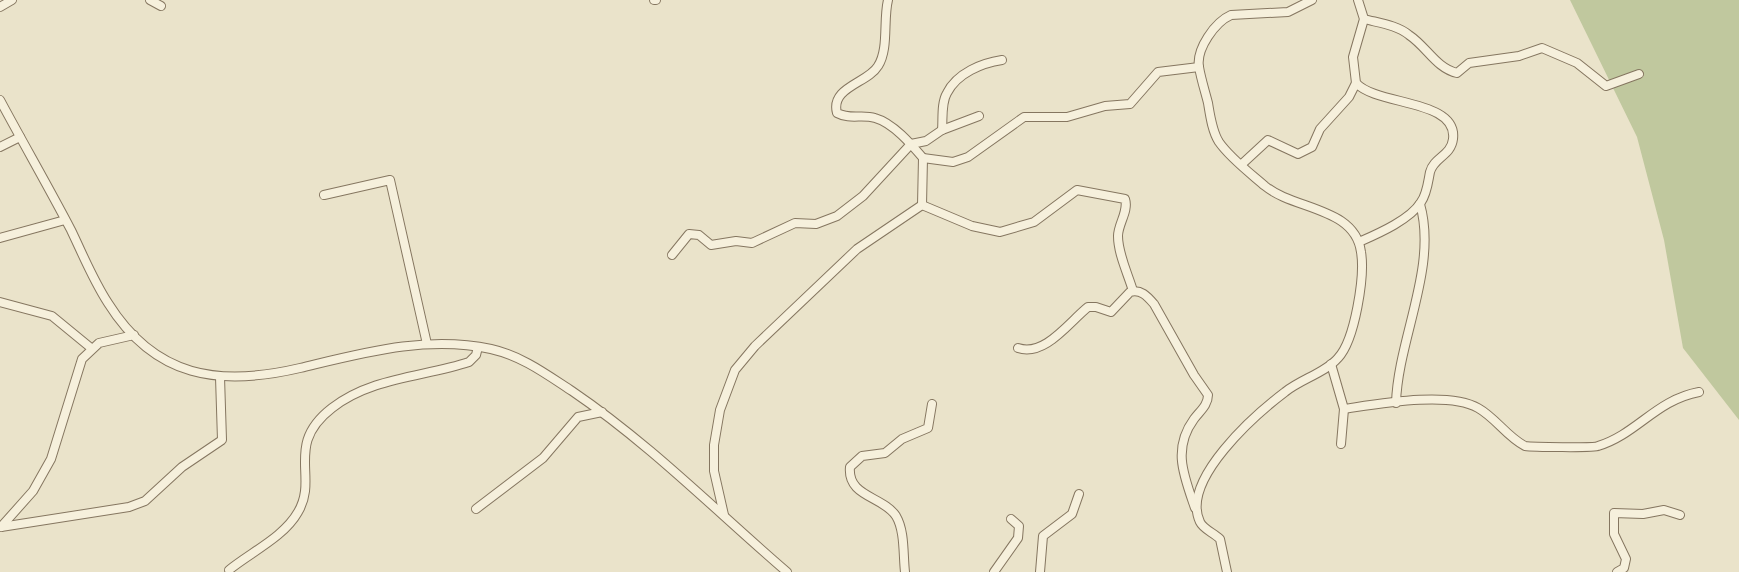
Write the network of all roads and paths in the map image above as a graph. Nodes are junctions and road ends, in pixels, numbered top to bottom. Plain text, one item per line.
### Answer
1 (12, 0) edge
2 (150, 0) edge
3 (888, 0) edge
4 (1312, 0) edge
5 (1359, 0) edge
6 (161, 6) dead end
7 (0, 7) edge
8 (1364, 19) junction
9 (1002, 60) dead end
10 (1199, 67) junction
11 (1639, 74) dead end
12 (1356, 83) junction
13 (0, 100) edge
14 (979, 116) dead end
15 (942, 130) junction
16 (20, 137) junction
17 (911, 144) junction
18 (0, 147) edge
19 (922, 158) junction
20 (1242, 164) junction
21 (324, 195) dead end
22 (1420, 204) junction
23 (922, 205) junction
24 (65, 220) junction
25 (0, 238) edge
26 (1359, 242) junction
27 (672, 255) dead end
28 (1133, 291) junction
29 (0, 302) edge
30 (134, 335) junction
31 (427, 344) junction
32 (477, 347) junction
33 (91, 348) junction
34 (1018, 348) dead end
35 (1331, 364) junction
36 (220, 377) junction
37 (1699, 392) dead end
38 (1395, 403) junction
39 (932, 404) dead end
40 (1344, 409) junction
41 (603, 412) junction
42 (1341, 444) dead end
43 (1079, 494) dead end
44 (476, 509) dead end
45 (1197, 512) junction
46 (1680, 515) dead end
47 (724, 516) junction
48 (1011, 519) dead end
49 (1, 528) edge
50 (229, 570) dead end
51 (786, 571) edge
52 (905, 572) edge
53 (994, 572) edge
54 (1040, 572) edge
55 (1227, 572) edge
56 (1617, 572) edge

1 - 7 street
2 - 6 street
3 - 17 street
4 - 10 street
5 - 8 street
8 - 11 street
8 - 12 street
9 - 15 street
10 - 19 street
10 - 20 street
12 - 20 street
12 - 22 street
13 - 16 street
14 - 15 street
15 - 17 street
16 - 18 street
16 - 24 street
17 - 19 street
17 - 27 street
19 - 23 street
20 - 26 street
21 - 31 street
22 - 26 street
22 - 38 street
23 - 28 street
23 - 47 street
24 - 25 street
24 - 30 street
26 - 35 street
28 - 34 street
28 - 45 street
29 - 33 street
30 - 33 street
30 - 36 street
31 - 32 street
31 - 36 street
32 - 41 street
32 - 50 street
33 - 49 street
35 - 40 street
35 - 45 street
36 - 49 street
37 - 38 street
38 - 40 street
39 - 52 street
40 - 42 street
41 - 44 street
41 - 47 street
43 - 54 street
45 - 55 street
46 - 56 street
47 - 51 street
48 - 53 street

